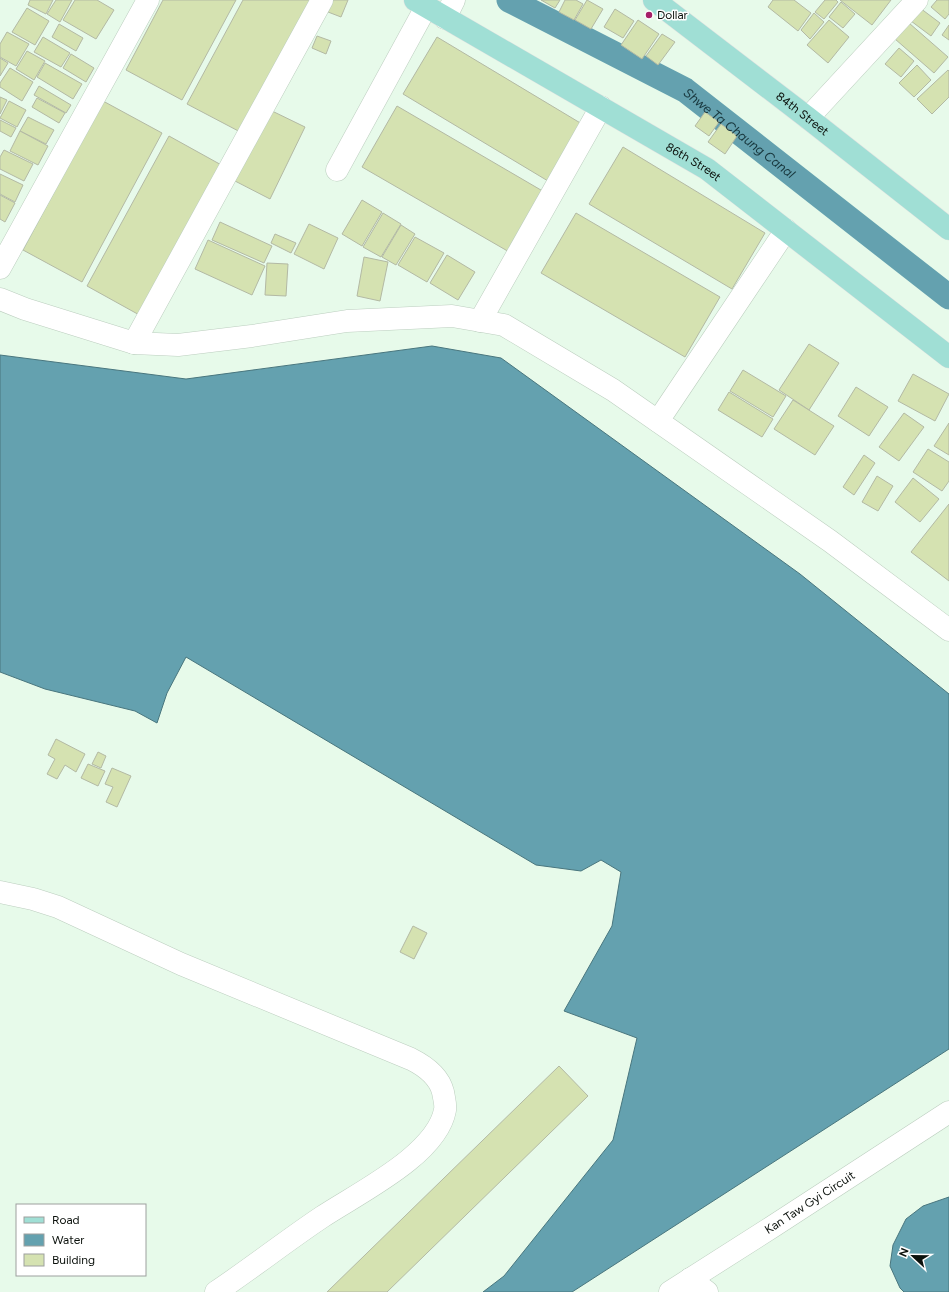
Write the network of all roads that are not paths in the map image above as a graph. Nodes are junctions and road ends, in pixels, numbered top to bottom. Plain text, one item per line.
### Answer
1 (148, 0) edge
2 (322, 0) edge
3 (654, 0) edge
4 (917, 0) edge
5 (420, 3) edge
6 (450, 9) edge
7 (601, 107) junction
8 (808, 118) junction
9 (337, 170) dead end
10 (949, 229) edge
11 (786, 230) junction
12 (0, 268) edge
13 (0, 299) edge
14 (480, 321) junction
15 (134, 344) junction
16 (949, 357) edge
17 (658, 421) junction
18 (949, 630) edge
19 (0, 892) edge
20 (949, 1112) edge
21 (690, 1279) junction
22 (216, 1292) edge
23 (670, 1292) edge
24 (707, 1292) edge

1 - 12 street
2 - 15 street
3 - 8 main road, 84th Street
4 - 8 street
5 - 6 main road, 86th Street
5 - 9 street
6 - 7 main road, 86th Street
7 - 11 main road, 86th Street
7 - 14 street
8 - 10 main road, 84th Street
11 - 16 main road, 86th Street
11 - 17 street
13 - 15 street
14 - 15 street
14 - 17 street
17 - 18 street
19 - 22 street
20 - 21 street, Kan Taw Gyi Circuit
21 - 23 street, Kan Taw Gyi Circuit
21 - 24 street

